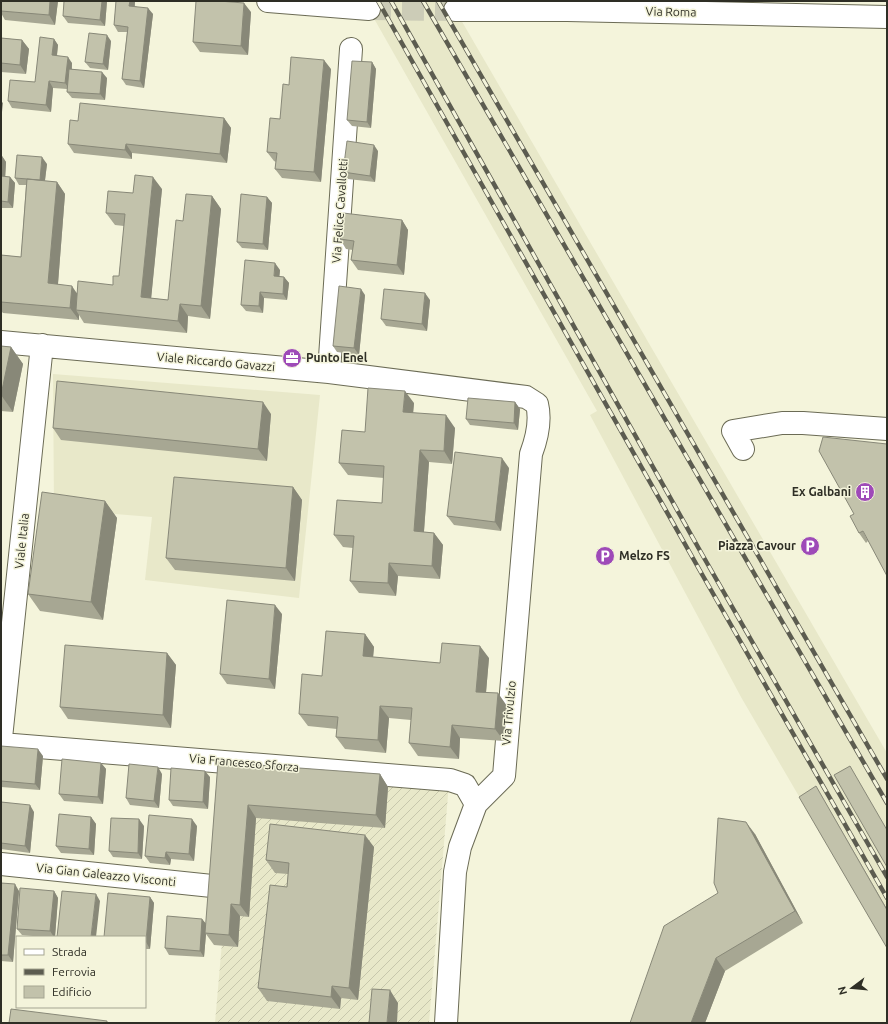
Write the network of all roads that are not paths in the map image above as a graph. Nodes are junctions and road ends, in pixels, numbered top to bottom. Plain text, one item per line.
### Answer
1 (268, 1) edge
2 (567, 5) edge
3 (369, 9) tunnel mouth
4 (455, 10) tunnel mouth
5 (887, 17) edge
6 (351, 50) dead end
7 (1, 342) edge
8 (42, 345) junction
9 (329, 372) junction
10 (526, 397) joint
11 (887, 429) edge
12 (743, 449) dead end
13 (1, 738) edge
14 (1, 744) edge
15 (476, 804) junction
16 (1, 864) edge
17 (212, 886) edge
18 (446, 1023) edge

1 - 3 street
2 - 4 street, Via Roma
2 - 5 street, Via Roma
6 - 9 street, Via Felice Cavallotti
7 - 8 street, Viale Riccardo Gavazzi
8 - 9 street, Viale Riccardo Gavazzi
8 - 13 street, Viale Italia
9 - 10 street, Viale Riccardo Gavazzi
10 - 15 street, Via Trivulzio
11 - 12 street
14 - 15 street, Via Francesco Sforza
15 - 18 street, Via Trivulzio
16 - 17 street, Via Gian Galeazzo Visconti

